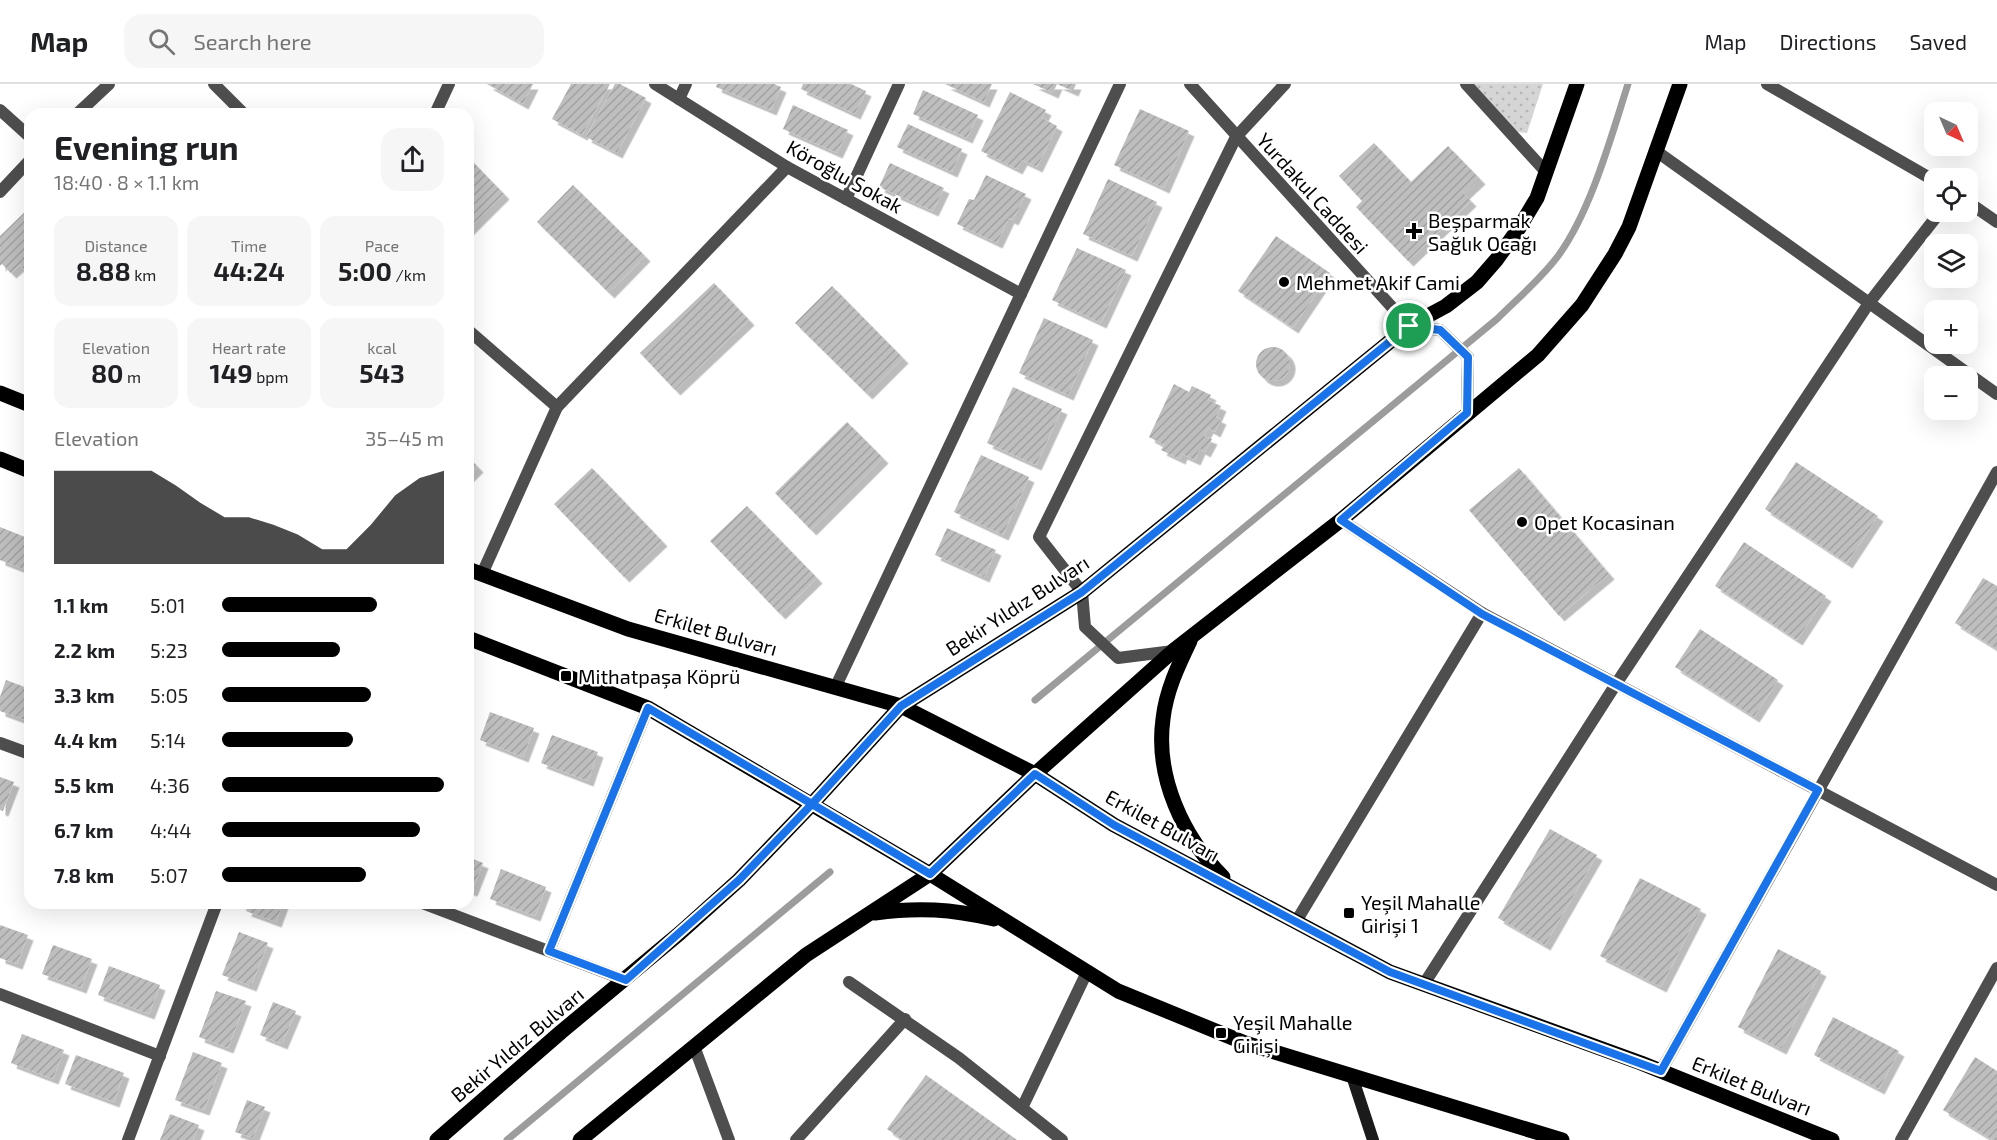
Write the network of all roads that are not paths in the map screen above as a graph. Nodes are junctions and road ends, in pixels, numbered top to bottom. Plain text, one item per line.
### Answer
1 (109, 84) edge
2 (214, 84) edge
3 (449, 84) edge
4 (655, 84) edge
5 (686, 84) edge
6 (899, 84) edge
7 (1120, 84) edge
8 (1190, 84) edge
9 (1285, 84) edge
10 (1466, 84) edge
11 (1577, 84) edge
12 (1680, 84) edge
13 (1767, 84) edge
14 (679, 99) junction
15 (83, 108) edge
16 (238, 108) edge
17 (438, 108) edge
18 (0, 111) edge
19 (24, 132) edge
20 (1236, 137) junction
21 (1656, 151) junction
22 (24, 166) edge
23 (787, 167) junction
24 (1546, 172) junction
25 (1924, 175) edge
26 (0, 192) edge
27 (846, 199) junction
28 (1978, 209) edge
29 (1932, 222) edge
30 (1997, 222) edge
31 (1021, 294) junction
32 (1869, 303) junction
33 (1409, 326) junction
34 (474, 335) edge
35 (0, 393) edge
36 (1997, 394) edge
37 (24, 403) edge
38 (557, 407) junction
39 (1467, 413) junction
40 (0, 459) edge
41 (24, 469) edge
42 (1997, 471) edge
43 (1341, 520) junction
44 (475, 571) edge
45 (1082, 592) junction
46 (1482, 614) junction
47 (1191, 637) junction
48 (474, 640) edge
49 (1173, 651) junction
50 (1616, 684) junction
51 (836, 686) junction
52 (901, 706) junction
53 (648, 708) junction
54 (0, 743) edge
55 (24, 752) edge
56 (1035, 774) junction
57 (1818, 790) junction
58 (812, 804) junction
59 (930, 874) junction
60 (1997, 885) edge
61 (1231, 886) junction
62 (215, 909) edge
63 (438, 909) edge
64 (869, 914) junction
65 (1297, 920) junction
66 (1006, 921) junction
67 (549, 951) junction
68 (1997, 968) edge
69 (1087, 972) junction
70 (626, 980) junction
71 (849, 982) dead end
72 (1424, 984) junction
73 (0, 994) edge
74 (905, 1019) junction
75 (694, 1046) junction
76 (160, 1056) junction
77 (1661, 1071) junction
78 (1352, 1076) junction
79 (1022, 1108) junction
80 (128, 1140) edge
81 (437, 1140) edge
82 (580, 1140) edge
83 (729, 1140) edge
84 (796, 1140) edge
85 (1062, 1140) edge
86 (1373, 1140) edge
87 (1562, 1140) edge
88 (1832, 1140) edge
89 (1902, 1140) edge

1 - 15 street
2 - 16 street
3 - 17 street
4 - 14 street, Köroğlu Sokak
5 - 14 street
6 - 27 street
7 - 31 street
8 - 20 street, Yurdakul Caddesi
9 - 20 street
10 - 24 street
11 - 24 main road, Bekir Yıldız Bulvarı
12 - 21 main road
13 - 25 street
14 - 23 street, Köroğlu Sokak
18 - 19 street
20 - 33 street, Yurdakul Caddesi
20 - 45 street
21 - 32 street
21 - 39 main road
22 - 26 street
23 - 27 street, Köroğlu Sokak
23 - 38 street
24 - 33 main road, Bekir Yıldız Bulvarı
27 - 31 street, Köroğlu Sokak
28 - 30 street
29 - 32 street
31 - 51 street
32 - 36 street
32 - 50 street
33 - 39 street
33 - 45 main road, Bekir Yıldız Bulvarı
34 - 38 street
35 - 37 main road
38 - 44 street
39 - 43 main road
40 - 41 main road
42 - 57 street
43 - 46 street
43 - 47 main road
44 - 51 main road, Erkilet Bulvarı
45 - 49 street
45 - 52 main road, Bekir Yıldız Bulvarı
46 - 50 street
46 - 65 street
47 - 49 main road
47 - 61 main road
48 - 53 main road
49 - 56 main road
50 - 57 street
50 - 72 street
51 - 52 main road, Erkilet Bulvarı
52 - 56 main road, Erkilet Bulvarı
52 - 58 main road, Bekir Yıldız Bulvarı
53 - 58 main road
53 - 67 street
54 - 55 street
56 - 59 main road
56 - 61 main road, Erkilet Bulvarı
57 - 60 street
57 - 77 street
58 - 59 main road
58 - 70 main road, Bekir Yıldız Bulvarı
59 - 64 main road
59 - 66 main road
61 - 65 main road, Erkilet Bulvarı
62 - 76 street
63 - 67 street
64 - 66 main road
64 - 75 main road
65 - 72 main road, Erkilet Bulvarı
66 - 69 main road
67 - 70 street
68 - 89 street
69 - 78 main road
69 - 79 street
70 - 81 main road, Bekir Yıldız Bulvarı
71 - 74 street
72 - 77 main road, Erkilet Bulvarı
73 - 76 street
74 - 79 street
74 - 84 street
75 - 82 main road
75 - 83 street
76 - 80 street
77 - 88 main road, Erkilet Bulvarı
78 - 86 street
78 - 87 main road
79 - 85 street

